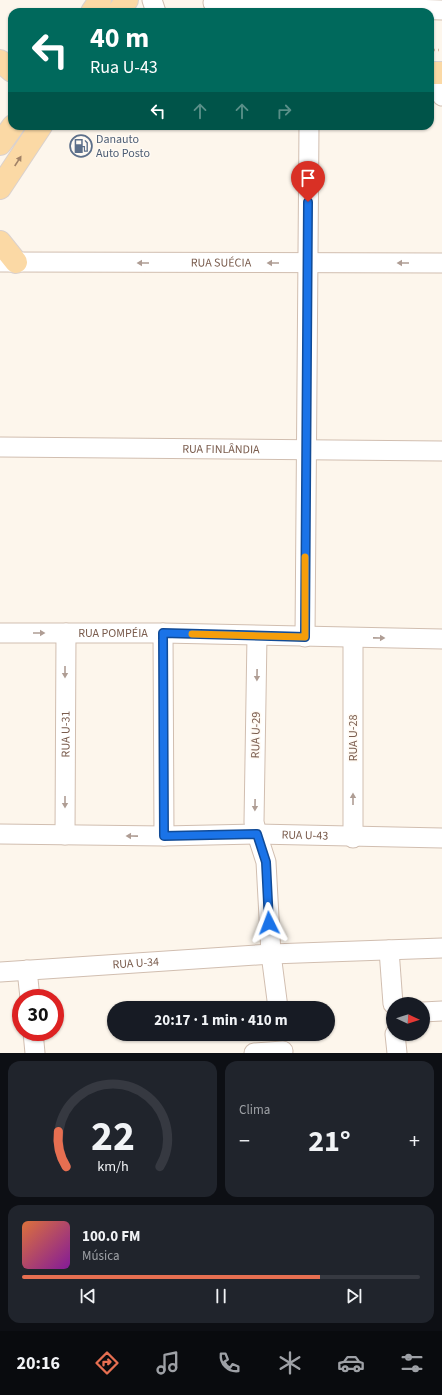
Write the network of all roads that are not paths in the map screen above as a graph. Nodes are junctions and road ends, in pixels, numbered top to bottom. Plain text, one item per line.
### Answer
1 (212, 5) edge
2 (350, 8) edge
3 (0, 61) edge
4 (8, 68) edge
5 (434, 73) edge
6 (442, 96) edge
7 (10, 130) edge
8 (40, 130) edge
9 (309, 130) edge
10 (0, 144) edge
11 (0, 188) edge
12 (0, 242) edge
13 (8, 262) edge
14 (442, 263) edge
15 (307, 264) junction
16 (0, 447) edge
17 (305, 450) junction
18 (442, 452) edge
19 (0, 633) edge
20 (66, 633) junction
21 (163, 633) junction
22 (257, 636) junction
23 (305, 637) junction
24 (353, 638) junction
25 (442, 639) edge
26 (0, 834) edge
27 (257, 834) junction
28 (65, 835) junction
29 (164, 836) junction
30 (353, 838) junction
31 (442, 838) edge
32 (442, 948) edge
33 (389, 950) junction
34 (271, 954) junction
35 (27, 970) junction
36 (0, 972) edge
37 (29, 989) edge
38 (392, 997) edge
39 (277, 1001) edge
40 (442, 1011) edge
41 (430, 1012) edge
42 (34, 1041) edge
43 (396, 1041) edge
44 (282, 1046) edge
45 (36, 1053) edge
46 (254, 1053) edge
47 (397, 1053) edge

1 - 2 street
3 - 4 main road
5 - 6 street
7 - 10 main road
11 -> 8 main road
9 - 15 street
12 - 13 main road
15 -> 13 street, RUA SUÉCIA
14 -> 15 street, RUA SUÉCIA
15 - 17 street
16 - 17 street, RUA FINLÂNDIA
17 - 18 street, RUA FINLÂNDIA
17 - 23 street
19 -> 20 street, RUA POMPÉIA
20 - 21 street, RUA POMPÉIA
20 -> 28 street, RUA U-31
21 - 22 street, RUA POMPÉIA
21 - 29 street
22 - 23 street, RUA POMPÉIA
22 -> 27 street, RUA U-29
23 - 24 street, RUA POMPÉIA
24 -> 25 street, RUA POMPÉIA
30 -> 24 street, RUA U-28
26 - 28 street, RUA U-43
27 - 29 street, RUA U-43
27 - 30 street, RUA U-43
27 - 34 street, RUA U-29
29 -> 28 street, RUA U-43
30 - 31 street, RUA U-43
32 - 33 street, RUA U-34
33 - 34 street, RUA U-34
33 - 38 street
34 - 35 street, RUA U-34
34 - 39 street, RUA U-29
35 - 36 street, RUA U-34
35 - 37 street
40 - 41 street
42 - 45 street
43 - 47 street
44 - 46 street

